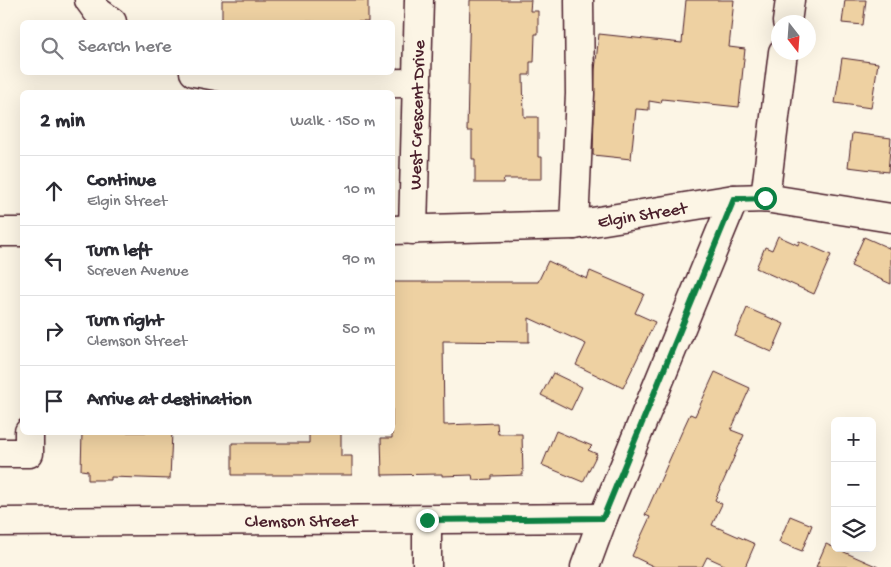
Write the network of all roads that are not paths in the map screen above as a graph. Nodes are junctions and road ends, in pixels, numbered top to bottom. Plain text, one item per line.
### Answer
1 (90, 0) edge
2 (420, 0) edge
3 (580, 0) edge
4 (790, 0) edge
5 (788, 15) edge
6 (109, 20) edge
7 (783, 60) edge
8 (210, 75) edge
9 (417, 83) junction
10 (765, 198) junction
11 (734, 199) junction
12 (891, 218) edge
13 (574, 225) junction
14 (403, 230) edge
15 (0, 232) edge
16 (20, 232) edge
17 (29, 435) edge
18 (0, 452) edge
19 (603, 518) junction
20 (427, 520) junction
21 (0, 522) edge
22 (427, 567) edge
23 (586, 567) edge

1 - 6 street
2 - 9 street, West Crescent Drive
3 - 13 street
4 - 5 street
7 - 10 street
8 - 9 street
9 - 14 street, West Crescent Drive
10 - 11 street, Elgin Street
10 - 12 street, Elgin Street
11 - 13 street, Elgin Street
11 - 19 street
13 - 14 street, Elgin Street
15 - 16 street
17 - 18 street
19 - 20 street, Clemson Street
19 - 23 street
20 - 21 street, Clemson Street
20 - 22 street

